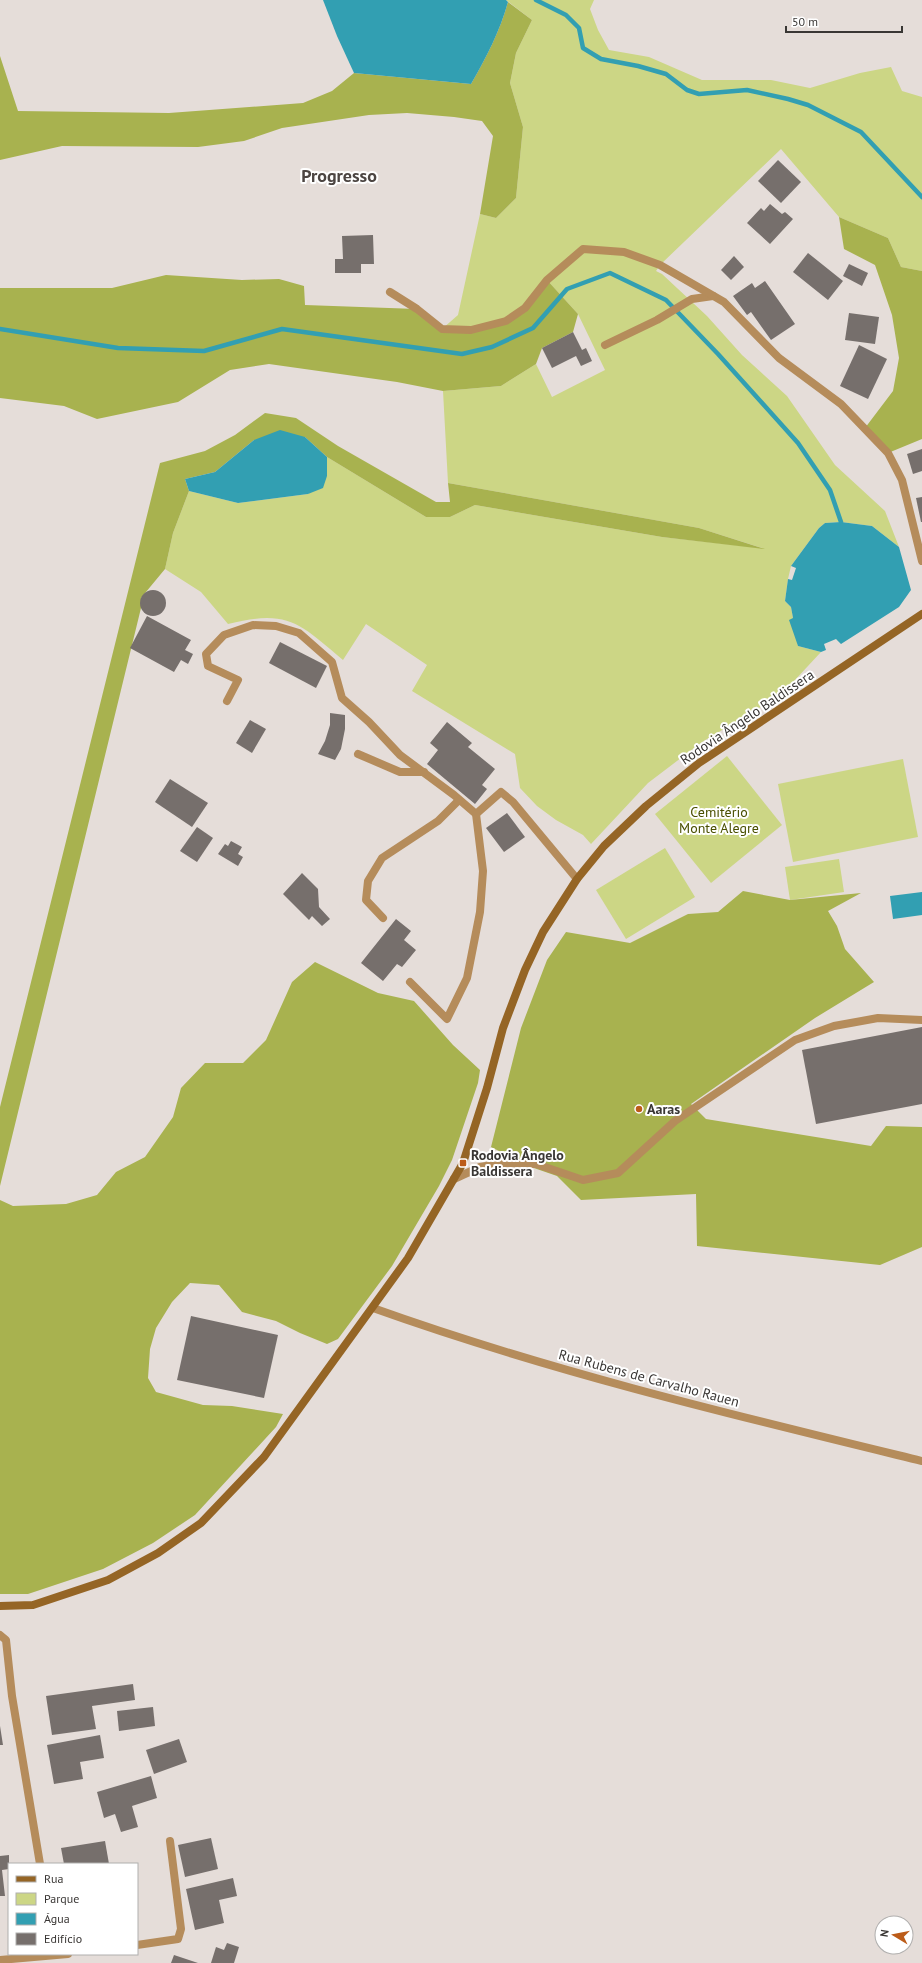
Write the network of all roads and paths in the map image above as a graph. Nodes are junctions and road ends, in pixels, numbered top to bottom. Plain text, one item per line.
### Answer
1 (390, 292) dead end
2 (713, 296) junction
3 (605, 345) dead end
4 (922, 561) edge
5 (922, 614) edge
6 (227, 701) dead end
7 (358, 754) dead end
8 (424, 772) junction
9 (459, 800) junction
10 (476, 814) junction
11 (577, 879) junction
12 (383, 918) dead end
13 (410, 982) dead end
14 (922, 1020) edge
15 (454, 1179) junction
16 (373, 1308) junction
17 (922, 1461) edge
18 (0, 1606) edge
19 (0, 1635) edge
20 (170, 1840) dead end
21 (40, 1863) edge
22 (138, 1945) edge
23 (56, 1958) edge
24 (0, 1960) edge

1 - 2 street
2 - 3 street
2 - 4 street
5 - 11 street, Rodovia Ângelo Baldissera
6 - 8 street
7 - 8 street
8 - 9 street
9 - 10 street
9 - 12 street
10 - 11 street
10 - 13 street
11 - 15 street, Rodovia Ângelo Baldissera
14 - 15 street
15 - 16 street, Rodovia Ângelo Baldissera
16 - 17 street, Rua Rubens de Carvalho Rauen
16 - 18 street, Rodovia Ângelo Baldissera
19 - 21 street
20 - 22 street
23 - 24 street

